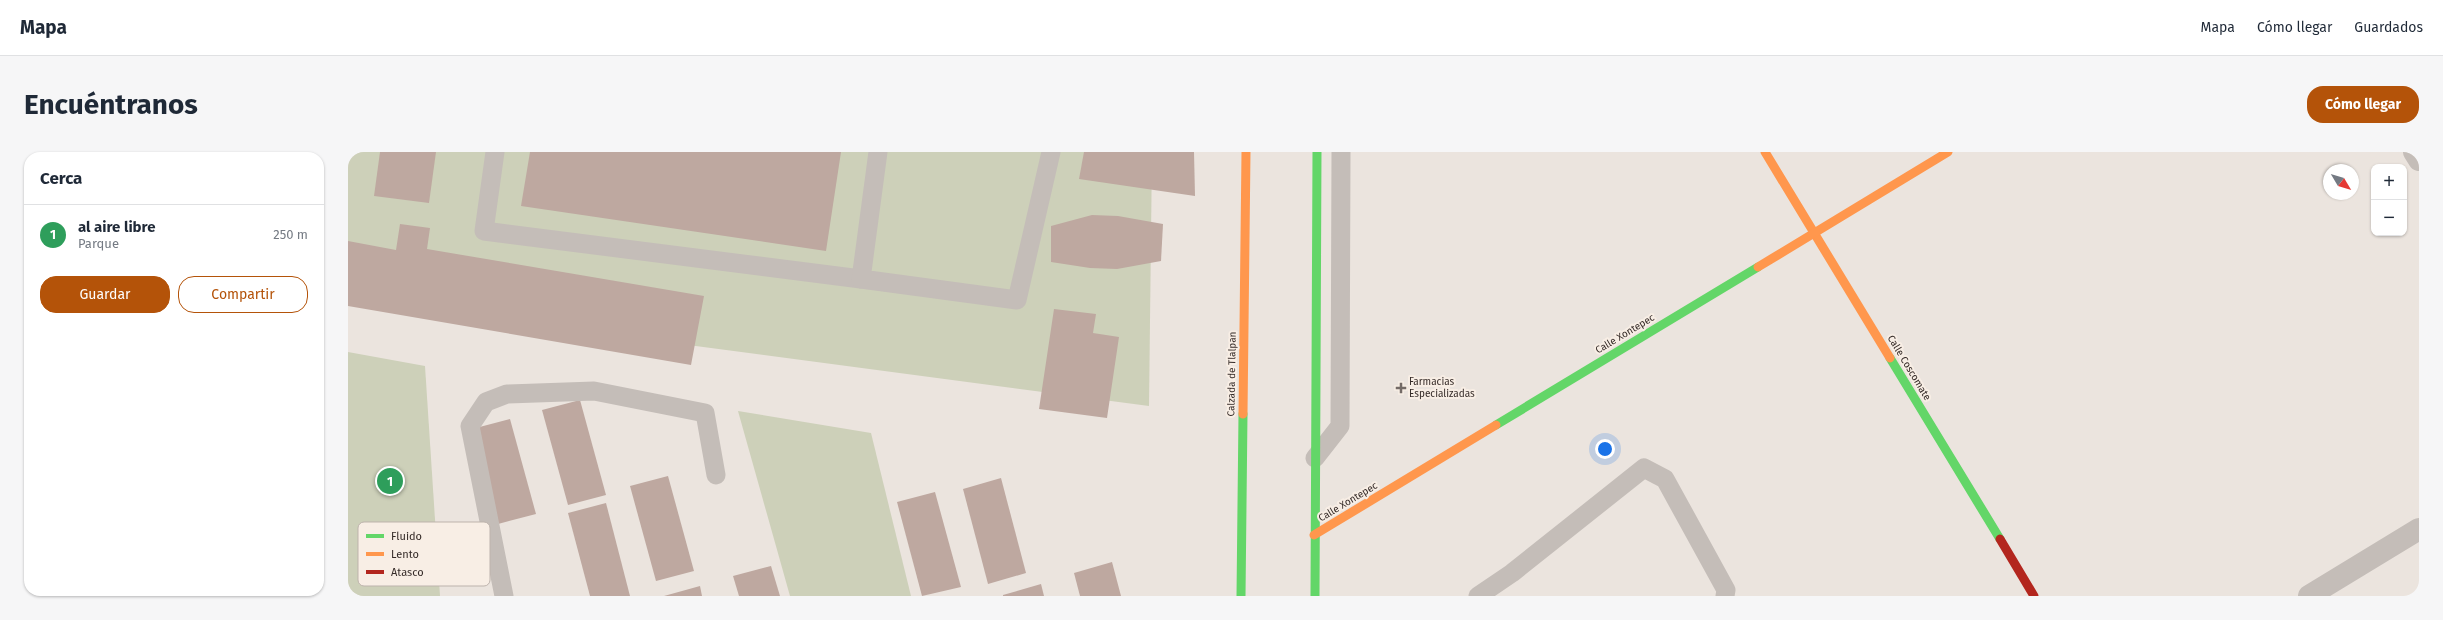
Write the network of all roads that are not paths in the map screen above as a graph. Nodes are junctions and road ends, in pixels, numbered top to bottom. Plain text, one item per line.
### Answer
1 (495, 152) edge
2 (878, 152) edge
3 (1051, 152) edge
4 (1246, 152) edge
5 (1317, 152) edge
6 (1341, 152) edge
7 (1765, 152) edge
8 (1948, 152) edge
9 (2414, 152) edge
10 (2419, 160) edge
11 (1815, 232) junction
12 (861, 279) junction
13 (1315, 458) junction
14 (716, 475) dead end
15 (489, 522) edge
16 (490, 526) edge
17 (2419, 529) edge
18 (1314, 535) junction
19 (504, 596) edge
20 (1241, 596) edge
21 (1315, 596) edge
22 (1478, 596) edge
23 (1725, 596) edge
24 (2034, 596) edge
25 (2309, 596) edge

1 - 12 lane
2 - 12 lane
3 - 12 lane
4 - 20 street, Calzada de Tlalpan
5 - 13 street
6 - 13 lane
7 - 11 street, Calle Coscomate
8 - 11 street, Calle Xontepec
9 - 10 street
11 - 18 street, Calle Xontepec
11 - 24 street, Calle Coscomate
13 - 18 street
14 - 15 lane
16 - 19 lane
17 - 25 street
18 - 21 street
22 - 23 lane

